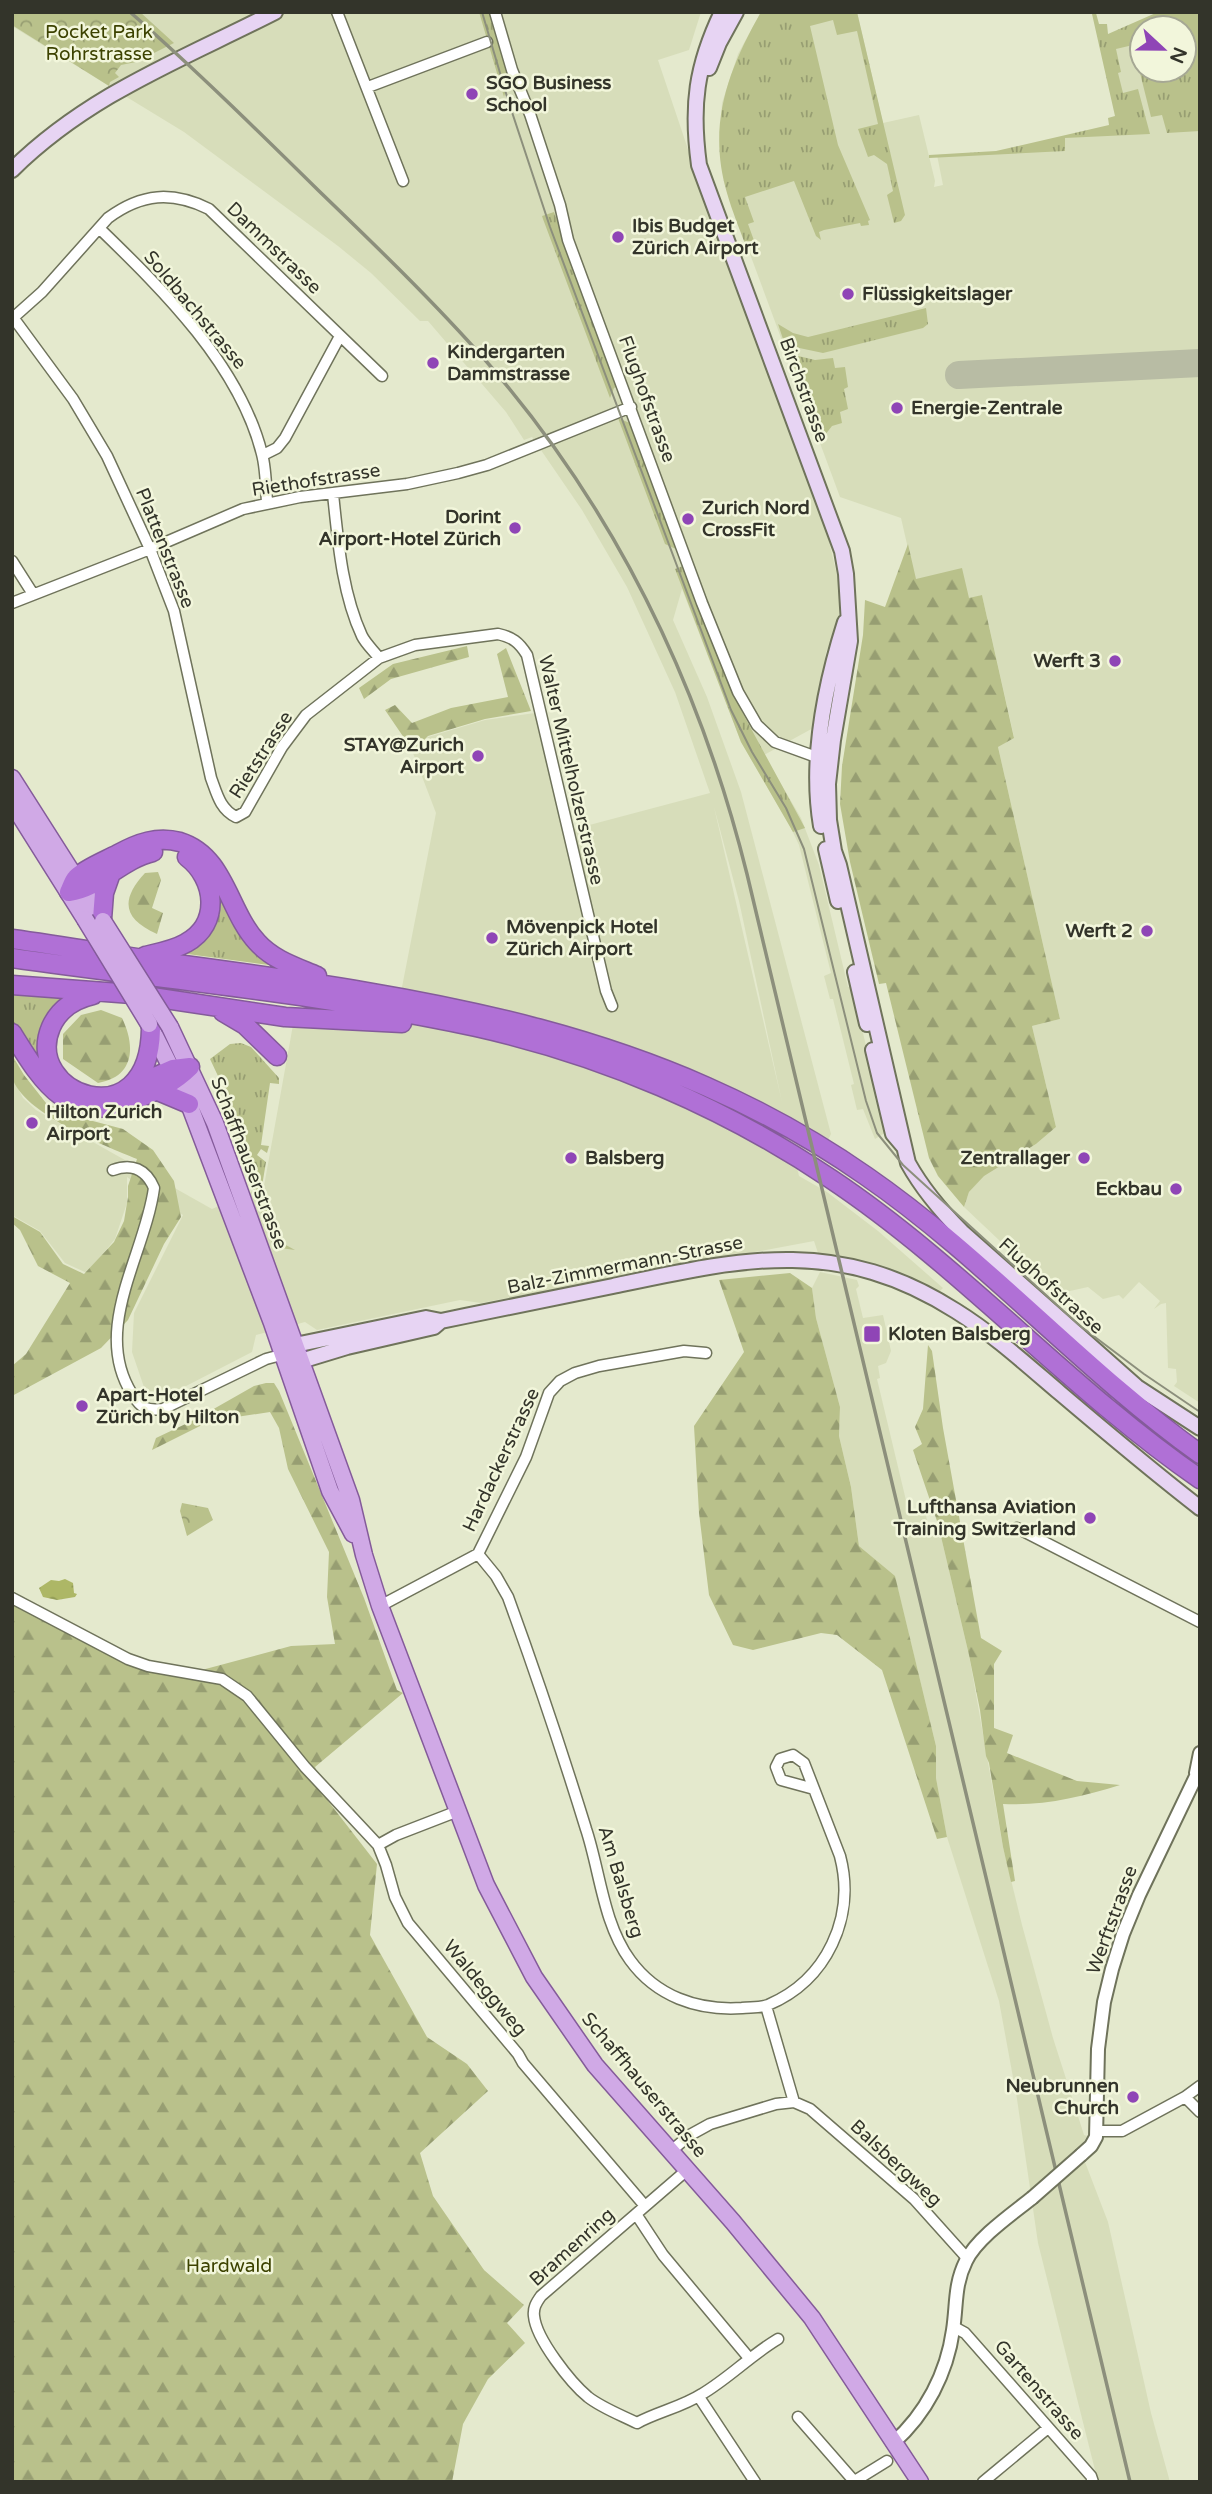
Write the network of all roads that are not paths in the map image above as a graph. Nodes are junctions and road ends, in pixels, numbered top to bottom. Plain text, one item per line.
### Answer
1 (275, 12) edge
2 (337, 12) edge
3 (495, 12) edge
4 (722, 12) edge
5 (736, 12) edge
6 (486, 43) dead end
7 (368, 88) junction
8 (12, 170) edge
9 (403, 181) dead end
10 (707, 181) junction
11 (100, 229) junction
12 (13, 317) edge
13 (340, 335) junction
14 (382, 376) dead end
15 (631, 407) junction
16 (263, 455) junction
17 (333, 494) junction
18 (267, 503) junction
19 (150, 549) junction
20 (12, 561) edge
21 (33, 594) junction
22 (12, 603) edge
23 (379, 658) junction
24 (824, 760) junction
25 (12, 778) edge
26 (12, 803) edge
27 (232, 815) joint
28 (111, 873) junction
29 (76, 887) junction
30 (96, 920) junction
31 (12, 939) edge
32 (12, 958) edge
33 (138, 958) junction
34 (12, 985) edge
35 (347, 987) junction
36 (102, 993) junction
37 (203, 1004) junction
38 (612, 1006) dead end
39 (285, 1017) junction
40 (150, 1026) junction
41 (478, 1028) junction
42 (12, 1032) edge
43 (180, 1072) junction
44 (132, 1087) junction
45 (158, 1091) junction
46 (189, 1104) junction
47 (113, 1170) dead end
48 (298, 1353) junction
49 (706, 1353) dead end
50 (281, 1355) junction
51 (1200, 1427) edge
52 (1200, 1454) edge
53 (1200, 1479) edge
54 (1200, 1508) edge
55 (1017, 1528) dead end
56 (478, 1554) junction
57 (363, 1555) junction
58 (12, 1598) edge
59 (380, 1606) junction
60 (1200, 1622) edge
61 (1200, 1753) edge
62 (1198, 1770) edge
63 (814, 1789) dead end
64 (458, 1811) junction
65 (377, 1845) junction
66 (766, 2006) junction
67 (1200, 2086) edge
68 (1185, 2097) junction
69 (794, 2102) junction
70 (1200, 2112) edge
71 (1096, 2131) junction
72 (671, 2151) junction
73 (687, 2170) junction
74 (645, 2206) junction
75 (636, 2214) junction
76 (967, 2258) junction
77 (954, 2327) junction
78 (778, 2339) dead end
79 (749, 2358) junction
80 (699, 2397) junction
81 (798, 2417) dead end
82 (1048, 2428) junction
83 (893, 2443) junction
84 (887, 2461) dead end
85 (1089, 2480) edge
86 (854, 2481) edge
87 (755, 2482) edge
88 (919, 2482) edge
89 (983, 2482) edge

1 - 8 main road
2 - 7 street
3 - 15 street, Flughofstrasse
4 - 10 main road, Birchstrasse
5 - 10 main road, Birchstrasse
6 - 7 street
7 - 9 street
10 - 24 main road, Birchstrasse
11 - 12 street, Dammstrasse
11 - 13 street, Dammstrasse
11 - 16 street, Soldbachstrasse
12 - 19 street, Plattenstrasse
13 - 14 street, Dammstrasse
13 - 16 street
15 - 17 street, Riethofstrasse
15 - 24 street, Flughofstrasse
16 - 18 street, Soldbachstrasse
17 - 18 street, Riethofstrasse
17 - 23 street
18 - 19 street, Riethofstrasse
19 - 21 street, Riethofstrasse
19 - 27 street, Plattenstrasse
20 - 21 street
21 - 22 street, Riethofstrasse
23 - 27 street, Rietstrasse
23 - 38 street, Walter Mittelholzerstrasse
24 - 51 main road, Flughofstrasse
25 - 29 main road, Schaffhauserstrasse
26 - 29 main road, Schaffhauserstrasse
28 - 29 highway
28 - 30 highway
28 - 33 highway
29 - 30 main road, Schaffhauserstrasse
29 - 35 highway
30 - 40 main road, Schaffhauserstrasse, bridge
30 - 43 main road, Schaffhauserstrasse, bridge
31 - 33 highway
32 - 41 highway
33 - 35 highway
34 - 36 highway
35 - 52 highway
36 - 37 highway
36 - 44 highway
37 - 39 highway
37 - 39 highway
39 - 41 highway
40 - 43 main road, Schaffhauserstrasse
40 - 44 highway
41 - 53 highway
42 - 45 highway
43 - 44 highway
43 - 45 highway
43 - 46 main road, Schaffhauserstrasse
43 - 48 main road, Schaffhauserstrasse
45 - 46 highway
46 - 50 main road, Schaffhauserstrasse
47 - 50 street
48 - 50 main road
48 - 54 main road, Balz-Zimmermann-Strasse
48 - 57 main road, Schaffhauserstrasse
49 - 56 street, Hardackerstrasse
50 - 57 main road, Schaffhauserstrasse
55 - 60 street
56 - 59 street, Hardackerstrasse
56 - 66 street, Am Balsberg
57 - 59 main road, Schaffhauserstrasse
58 - 65 street
59 - 64 main road, Schaffhauserstrasse
61 - 62 street, Werftstrasse
62 - 71 street, Werftstrasse
63 - 66 street, Am Balsberg
64 - 65 street
64 - 72 main road, Schaffhauserstrasse
65 - 74 street, Waldeggweg
66 - 69 street
67 - 68 street
68 - 70 street
68 - 71 street
69 - 72 street
69 - 76 street, Balsbergweg
71 - 76 street, bridge
72 - 73 main road, Schaffhauserstrasse
73 - 74 street, Bramenring
73 - 83 main road, Schaffhauserstrasse
74 - 75 street, Bramenring
75 - 79 street, Bramenring
75 - 80 street, Bramenring
76 - 77 street
77 - 82 street, Gartenstrasse
77 - 83 street
78 - 79 street, Bramenring
79 - 80 street, Bramenring
80 - 87 street
81 - 86 street
82 - 85 street, Gartenstrasse
82 - 89 street
83 - 88 main road, Schaffhauserstrasse
84 - 86 street

